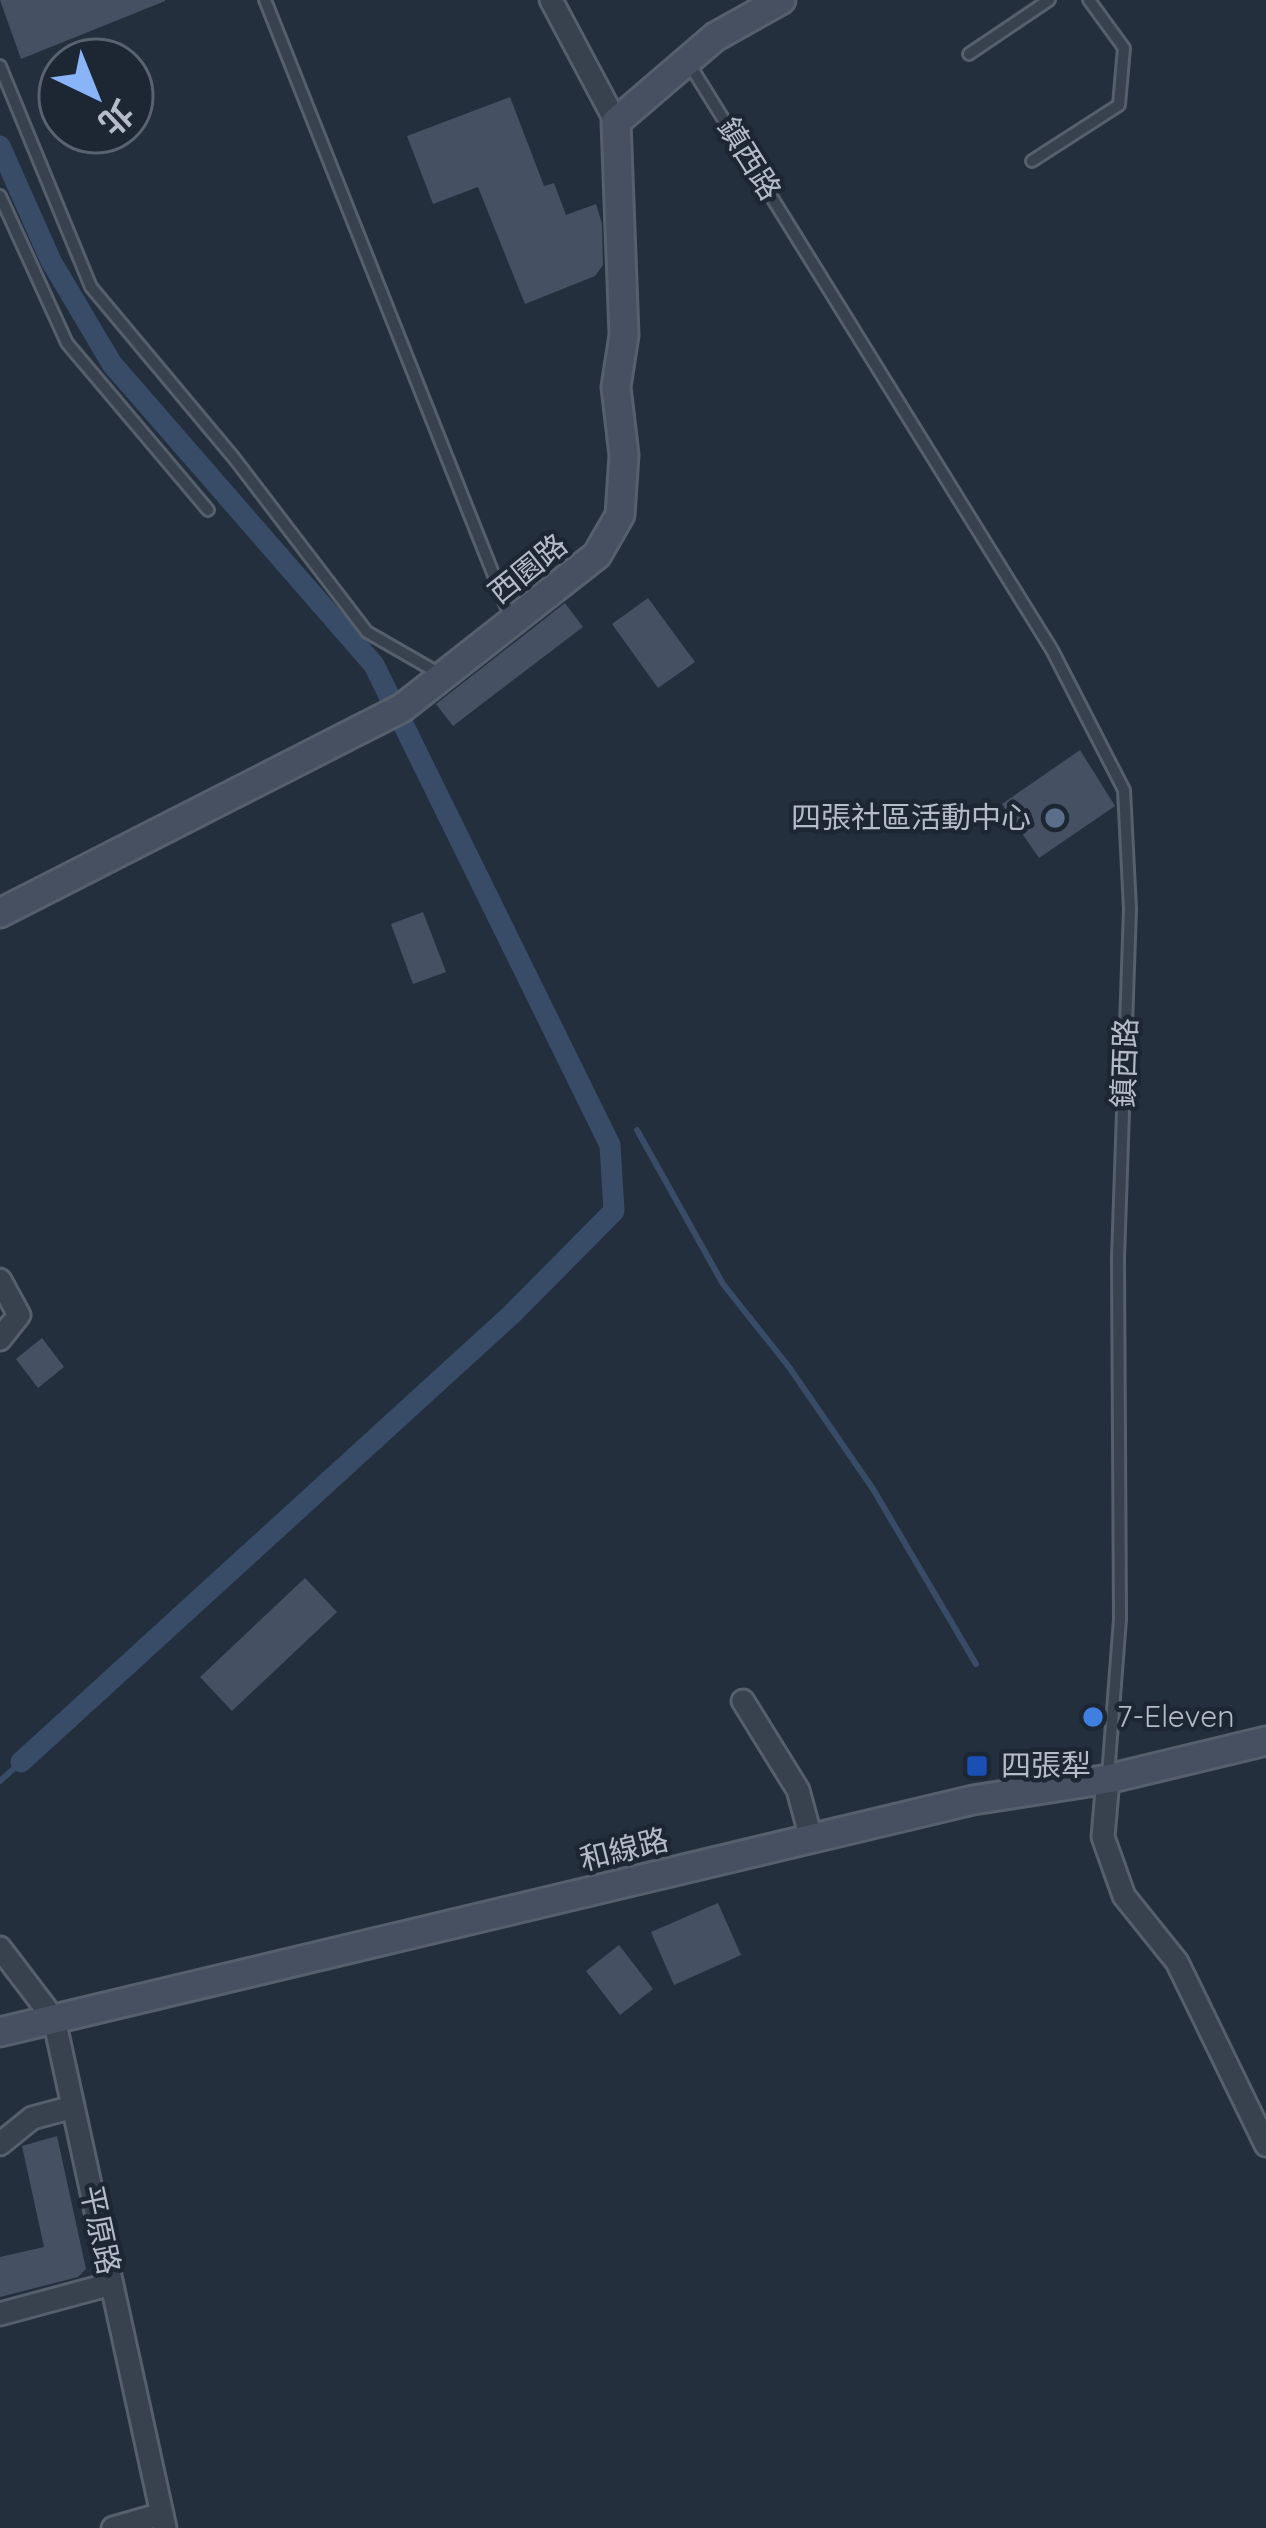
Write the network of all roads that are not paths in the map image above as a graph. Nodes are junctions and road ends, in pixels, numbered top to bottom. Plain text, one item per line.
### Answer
1 (265, 0) edge
2 (551, 0) edge
3 (781, 0) edge
4 (1048, 0) edge
5 (1089, 0) edge
6 (968, 54) dead end
7 (687, 60) junction
8 (0, 66) edge
9 (616, 122) junction
10 (1032, 161) dead end
11 (0, 196) edge
12 (208, 510) dead end
13 (513, 625) junction
14 (444, 677) junction
15 (0, 914) edge
16 (0, 1280) edge
17 (0, 1339) edge
18 (743, 1701) dead end
19 (1266, 1741) edge
20 (1108, 1779) junction
21 (811, 1838) junction
22 (0, 1948) edge
23 (54, 2020) junction
24 (0, 2032) edge
25 (73, 2107) junction
26 (0, 2144) edge
27 (1266, 2145) edge
28 (111, 2284) junction
29 (0, 2314) edge
30 (164, 2521) edge
31 (113, 2528) edge

1 - 13 lane
2 - 9 street
3 - 7 street
4 - 6 lane
5 - 10 lane
7 - 9 street
7 - 20 lane, 鎮西路
8 - 14 lane
9 - 13 street, 西園路
11 - 12 lane
13 - 14 street, 西園路
14 - 15 street, 西園路
16 - 17 street
18 - 21 street
19 - 20 street, 和線路
20 - 21 street, 和線路
20 - 27 street, 鎮西路
21 - 23 street, 和線路
22 - 23 street, 平原路
23 - 24 street, 和線路
23 - 25 street, 平原路
25 - 26 street
25 - 28 street, 平原路
28 - 29 street
28 - 30 street, 平原路
30 - 31 street

